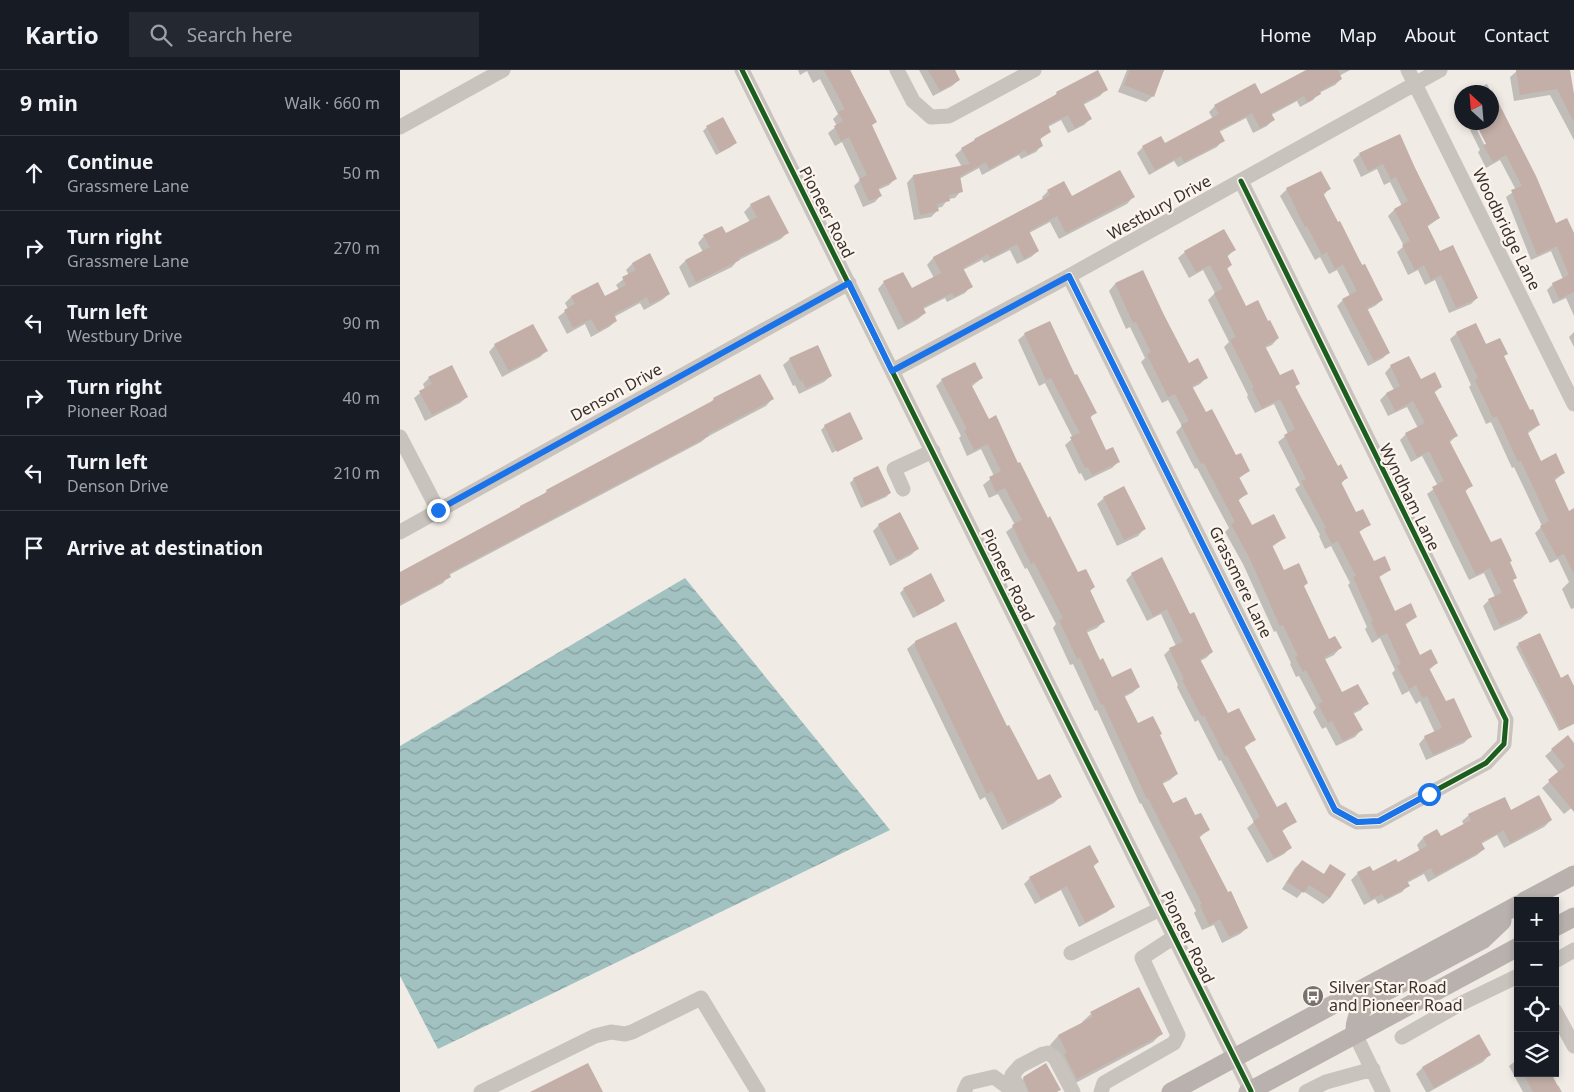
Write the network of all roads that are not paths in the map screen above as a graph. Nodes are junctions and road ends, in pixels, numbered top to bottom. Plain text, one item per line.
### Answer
1 (503, 70) edge
2 (742, 70) edge
3 (897, 70) edge
4 (1034, 70) edge
5 (1408, 70) edge
6 (1440, 70) edge
7 (1415, 84) junction
8 (400, 127) edge
9 (1241, 182) junction
10 (1069, 276) junction
11 (849, 283) junction
12 (892, 371) junction
13 (1574, 404) edge
14 (400, 437) edge
15 (933, 451) junction
16 (903, 490) dead end
17 (438, 510) junction
18 (400, 532) edge
19 (1429, 794) joint
20 (1574, 875) edge
21 (1533, 897) edge
22 (1514, 908) edge
23 (1160, 909) junction
24 (1514, 910) edge
25 (1574, 917) edge
26 (1559, 925) edge
27 (1174, 937) junction
28 (1514, 949) edge
29 (1574, 950) edge
30 (1072, 953) dead end
31 (1559, 959) edge
32 (1514, 978) edge
33 (1559, 1018) edge
34 (1355, 1034) junction
35 (1402, 1037) dead end
36 (1574, 1046) edge
37 (1235, 1058) junction
38 (1373, 1069) junction
39 (1250, 1091) edge
40 (480, 1092) edge
41 (758, 1092) edge
42 (964, 1092) edge
43 (1009, 1092) edge
44 (1020, 1092) edge
45 (1073, 1092) edge
46 (1101, 1092) edge
47 (1171, 1092) edge
48 (1306, 1092) edge
49 (1383, 1092) edge

1 - 8 street
2 - 11 street, Pioneer Road
3 - 4 street
5 - 7 street, Woodbridge Lane
6 - 7 street, Westbury Drive
7 - 9 street, Westbury Drive
7 - 13 street, Woodbridge Lane
9 - 10 street, Westbury Drive
9 - 19 street, Wyndham Lane
10 - 12 street, Westbury Drive
10 - 19 street, Grassmere Lane
11 - 12 street, Pioneer Road
11 - 17 street, Denson Drive
12 - 15 street, Pioneer Road
14 - 17 street
15 - 16 street
15 - 23 street, Pioneer Road
17 - 18 street, Denson Drive
20 - 21 main road
22 - 37 main road
23 - 27 street, Pioneer Road
23 - 30 street
24 - 34 main road
25 - 26 main road
27 - 37 street, Pioneer Road
27 - 46 street
28 - 34 main road
29 - 31 street
32 - 35 street
33 - 36 street
34 - 38 street
34 - 39 main road
37 - 39 street, Pioneer Road
37 - 47 main road
38 - 48 street
38 - 49 street
40 - 41 street
42 - 43 street
44 - 45 street

